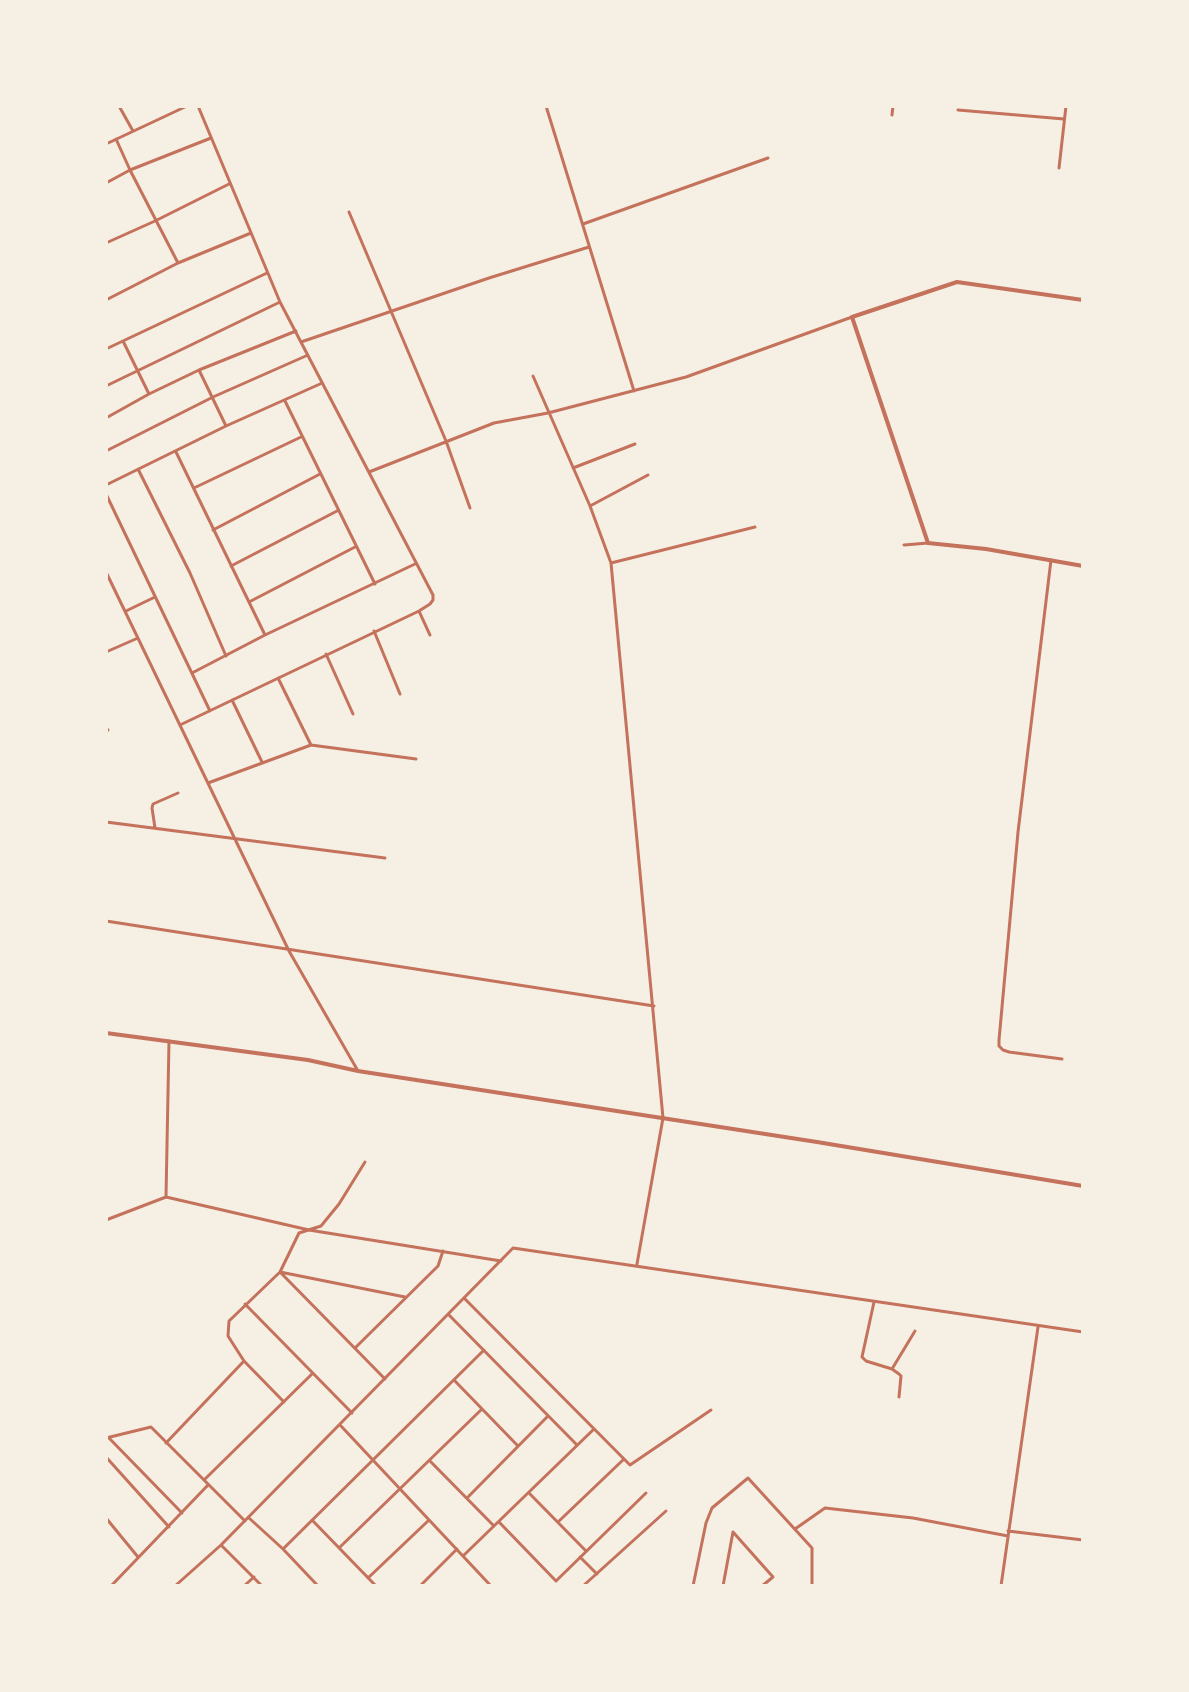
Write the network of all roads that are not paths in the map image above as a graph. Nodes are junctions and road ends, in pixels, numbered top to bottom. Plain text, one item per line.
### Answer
1 (119, 106) edge
2 (187, 106) edge
3 (198, 106) edge
4 (546, 106) edge
5 (893, 106) edge
6 (1066, 106) edge
7 (958, 110) dead end
8 (892, 115) dead end
9 (1064, 119) junction
10 (133, 131) junction
11 (211, 138) junction
12 (116, 139) junction
13 (106, 144) edge
14 (768, 158) dead end
15 (1059, 168) dead end
16 (130, 170) junction
17 (106, 183) edge
18 (230, 183) junction
19 (349, 212) dead end
20 (155, 221) junction
21 (583, 224) junction
22 (252, 232) junction
23 (106, 243) edge
24 (589, 247) junction
25 (178, 263) junction
26 (267, 273) junction
27 (106, 300) edge
28 (1083, 300) edge
29 (280, 302) junction
30 (391, 312) junction
31 (852, 317) junction
32 (296, 331) junction
33 (123, 341) junction
34 (301, 342) junction
35 (106, 349) edge
36 (308, 355) junction
37 (199, 370) junction
38 (138, 371) junction
39 (533, 376) dead end
40 (321, 383) junction
41 (106, 386) edge
42 (634, 391) junction
43 (149, 394) junction
44 (213, 397) junction
45 (285, 401) junction
46 (548, 413) junction
47 (106, 418) edge
48 (226, 426) junction
49 (301, 437) junction
50 (446, 441) junction
51 (635, 444) dead end
52 (106, 451) edge
53 (176, 452) junction
54 (573, 468) junction
55 (139, 470) junction
56 (369, 472) junction
57 (320, 474) junction
58 (648, 475) dead end
59 (106, 485) edge
60 (194, 488) junction
61 (106, 494) edge
62 (590, 506) junction
63 (470, 508) dead end
64 (338, 511) junction
65 (755, 527) dead end
66 (213, 530) junction
67 (928, 543) junction
68 (904, 545) dead end
69 (356, 547) junction
70 (1051, 560) junction
71 (611, 563) junction
72 (415, 564) junction
73 (231, 566) junction
74 (1083, 566) edge
75 (106, 572) edge
76 (375, 584) junction
77 (155, 597) junction
78 (249, 602) junction
79 (419, 611) junction
80 (125, 612) junction
81 (374, 631) junction
82 (265, 635) junction
83 (430, 635) dead end
84 (138, 638) junction
85 (106, 652) edge
86 (326, 654) junction
87 (226, 656) junction
88 (192, 673) junction
89 (278, 678) junction
90 (400, 694) dead end
91 (232, 700) junction
92 (210, 711) junction
93 (353, 714) dead end
94 (180, 725) junction
95 (311, 745) junction
96 (416, 759) dead end
97 (262, 763) junction
98 (208, 783) junction
99 (178, 793) dead end
100 (106, 822) edge
101 (155, 828) junction
102 (234, 838) junction
103 (385, 858) dead end
104 (106, 921) edge
105 (289, 951) junction
106 (654, 1006) junction
107 (106, 1033) edge
108 (169, 1041) junction
109 (1062, 1059) dead end
110 (358, 1071) junction
111 (663, 1118) junction
112 (365, 1162) dead end
113 (1083, 1186) edge
114 (166, 1197) junction
115 (106, 1220) edge
116 (309, 1230) junction
117 (443, 1251) junction
118 (501, 1261) junction
119 (636, 1266) junction
120 (280, 1272) junction
121 (406, 1297) junction
122 (464, 1298) junction
123 (874, 1302) junction
124 (245, 1304) junction
125 (448, 1314) junction
126 (1038, 1327) junction
127 (915, 1331) dead end
128 (1083, 1332) edge
129 (355, 1348) junction
130 (484, 1350) junction
131 (244, 1361) junction
132 (892, 1369) junction
133 (313, 1373) junction
134 (385, 1379) junction
135 (454, 1379) junction
136 (899, 1397) dead end
137 (284, 1402) junction
138 (482, 1409) junction
139 (711, 1410) dead end
140 (352, 1413) junction
141 (548, 1416) junction
142 (340, 1425) junction
143 (594, 1429) junction
144 (107, 1437) edge
145 (166, 1443) junction
146 (577, 1445) junction
147 (518, 1446) junction
148 (106, 1457) edge
149 (624, 1459) junction
150 (373, 1460) junction
151 (430, 1461) junction
152 (204, 1480) junction
153 (208, 1485) junction
154 (401, 1490) junction
155 (529, 1493) junction
156 (646, 1493) dead end
157 (467, 1498) junction
158 (666, 1511) dead end
159 (182, 1513) junction
160 (106, 1518) edge
161 (247, 1520) junction
162 (311, 1520) junction
163 (429, 1520) junction
164 (499, 1522) junction
165 (558, 1522) junction
166 (494, 1526) junction
167 (169, 1527) junction
168 (795, 1529) junction
169 (1008, 1533) junction
170 (1083, 1540) edge
171 (221, 1545) junction
172 (339, 1548) junction
173 (283, 1549) junction
174 (457, 1549) junction
175 (586, 1551) junction
176 (463, 1556) junction
177 (138, 1557) junction
178 (580, 1557) junction
179 (597, 1574) junction
180 (254, 1577) junction
181 (368, 1578) junction
182 (106, 1579) edge
183 (112, 1585) edge
184 (175, 1586) edge
185 (244, 1586) edge
186 (262, 1586) edge
187 (318, 1586) edge
188 (376, 1586) edge
189 (420, 1586) edge
190 (491, 1586) edge
191 (583, 1586) edge
192 (693, 1586) edge
193 (723, 1586) edge
194 (762, 1586) edge
195 (812, 1586) edge
196 (1001, 1586) edge

1 - 10 street
2 - 10 street
3 - 11 street
4 - 21 street
5 - 8 street
6 - 9 street
7 - 9 street
9 - 15 street
10 - 12 street
11 - 16 street
11 - 18 street
12 - 13 street
12 - 16 street
14 - 21 street
16 - 17 street
16 - 20 street
18 - 20 street
18 - 22 street
19 - 30 street
20 - 23 street
20 - 25 street
21 - 24 street
22 - 25 street
22 - 26 street
24 - 30 street
24 - 42 street
25 - 27 street
26 - 29 street
26 - 33 street
28 - 31 street
29 - 32 street
29 - 38 street
30 - 34 street
30 - 50 street
31 - 42 street
31 - 67 street
32 - 34 street
32 - 37 street
33 - 35 street
33 - 38 street
34 - 36 street
36 - 40 street
36 - 44 street
37 - 43 street
37 - 44 street
38 - 41 street
38 - 43 street
39 - 46 street
40 - 45 street
40 - 56 street
42 - 46 street
43 - 47 street
44 - 48 street
44 - 52 street
45 - 48 street
45 - 49 street
46 - 50 street
46 - 54 street
48 - 53 street
49 - 57 street
49 - 60 street
50 - 56 street
50 - 63 street
51 - 54 street
53 - 55 street
53 - 60 street
54 - 62 street
55 - 59 street
55 - 87 street
56 - 72 street
57 - 64 street
57 - 66 street
58 - 62 street
60 - 66 street
61 - 77 street
62 - 71 street
64 - 69 street
64 - 73 street
65 - 71 street
66 - 73 street
67 - 68 street
67 - 70 street
69 - 76 street
69 - 78 street
70 - 74 street
70 - 109 street
71 - 106 street
72 - 76 street
72 - 79 street
73 - 78 street
75 - 80 street
76 - 82 street
77 - 80 street
77 - 88 street
78 - 82 street
79 - 81 street
79 - 83 street
80 - 84 street
81 - 86 street
81 - 90 street
82 - 87 street
84 - 85 street
84 - 94 street
86 - 89 street
86 - 93 street
87 - 88 street
88 - 92 street
89 - 91 street
89 - 95 street
91 - 92 street
91 - 97 street
92 - 94 street
94 - 98 street
95 - 96 street
95 - 97 street
97 - 98 street
98 - 102 street
99 - 101 street
100 - 101 street
101 - 102 street
102 - 103 street
102 - 105 street
104 - 105 street
105 - 106 street
105 - 110 street
106 - 111 street
107 - 108 street
108 - 110 street
108 - 114 street
110 - 111 street
111 - 113 street
111 - 119 street
112 - 116 street
114 - 115 street
114 - 116 street
116 - 117 street
116 - 120 street
117 - 118 street
117 - 121 street
118 - 119 street
118 - 122 street
119 - 123 street
120 - 121 street
120 - 124 street
120 - 129 street
121 - 129 street
122 - 125 street
122 - 143 street
123 - 126 street
123 - 132 street
124 - 131 street
124 - 133 street
125 - 130 street
125 - 134 street
126 - 128 street
126 - 169 street
127 - 132 street
129 - 134 street
130 - 135 street
130 - 141 street
131 - 137 street
131 - 145 street
132 - 136 street
133 - 137 street
133 - 140 street
134 - 140 street
135 - 138 street
135 - 150 street
137 - 152 street
138 - 147 street
138 - 151 street
139 - 149 street
140 - 142 street
141 - 146 street
141 - 147 street
142 - 150 street
142 - 161 street
143 - 146 street
143 - 149 street
144 - 145 street
144 - 159 street
145 - 152 street
146 - 155 street
147 - 157 street
148 - 167 street
149 - 165 street
150 - 154 street
150 - 162 street
151 - 154 street
151 - 157 street
152 - 153 street
153 - 159 street
153 - 161 street
154 - 163 street
154 - 172 street
155 - 164 street
155 - 165 street
156 - 175 street
157 - 166 street
158 - 179 street
159 - 167 street
160 - 177 street
161 - 171 street
161 - 173 street
162 - 172 street
162 - 173 street
163 - 174 street
163 - 181 street
164 - 166 street
164 - 178 street
165 - 175 street
166 - 176 street
167 - 177 street
168 - 169 street
168 - 192 street
168 - 195 street
169 - 170 street
169 - 196 street
171 - 180 street
171 - 184 street
172 - 181 street
173 - 187 street
174 - 176 street
174 - 189 street
175 - 178 street
176 - 190 street
177 - 183 street
178 - 179 street
179 - 191 street
180 - 185 street
180 - 186 street
181 - 188 street
182 - 183 street
193 - 194 street

